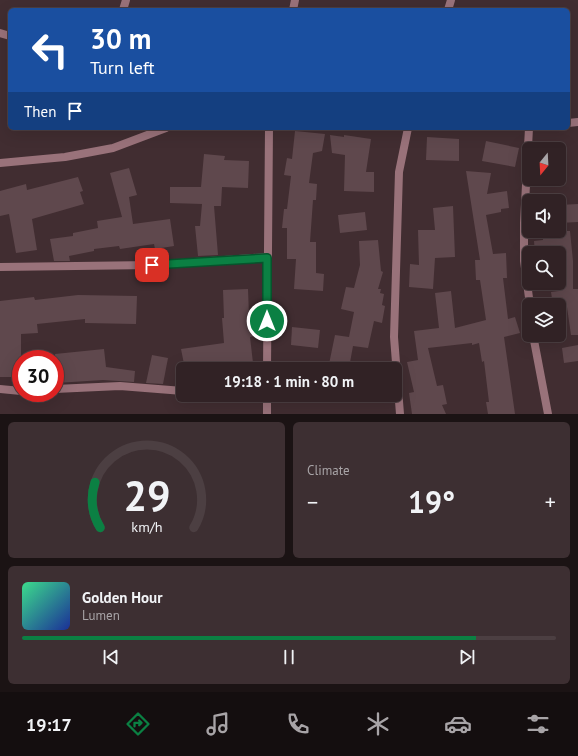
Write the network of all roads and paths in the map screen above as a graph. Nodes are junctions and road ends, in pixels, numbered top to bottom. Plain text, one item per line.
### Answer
1 (161, 130) edge
2 (269, 130) edge
3 (408, 130) edge
4 (529, 130) edge
5 (0, 163) edge
6 (267, 258) junction
7 (0, 267) edge
8 (529, 298) edge
9 (534, 342) edge
10 (267, 362) edge
11 (395, 362) edge
12 (0, 389) edge
13 (64, 389) edge
14 (12, 390) edge
15 (176, 390) edge
16 (267, 402) edge
17 (398, 402) edge
18 (267, 414) edge
19 (400, 414) edge
20 (548, 414) edge

1 - 5 street
2 - 6 street
3 - 11 street
4 - 8 street
6 - 7 street
6 - 10 street
9 - 20 street
12 - 14 street
13 - 15 street
16 - 18 street
17 - 19 street

